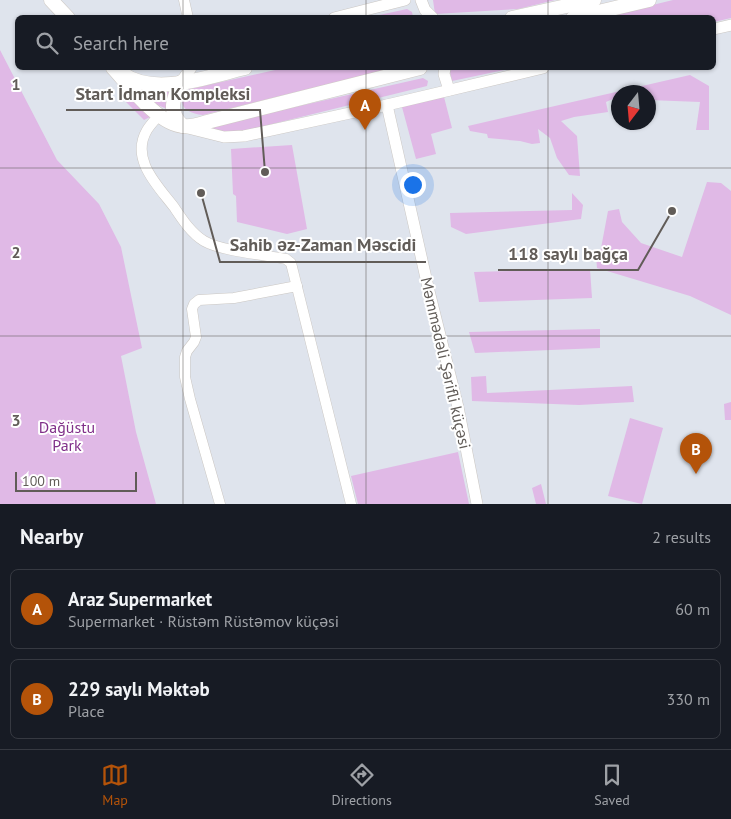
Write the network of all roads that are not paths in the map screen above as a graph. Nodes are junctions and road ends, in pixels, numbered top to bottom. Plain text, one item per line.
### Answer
1 (51, 0) edge
2 (184, 0) edge
3 (405, 0) edge
4 (421, 0) edge
5 (594, 0) edge
6 (648, 0) edge
7 (65, 15) edge
8 (187, 15) edge
9 (346, 15) edge
10 (429, 15) edge
11 (526, 15) edge
12 (586, 15) edge
13 (731, 25) edge
14 (716, 29) edge
15 (115, 70) edge
16 (116, 70) edge
17 (190, 70) edge
18 (236, 70) edge
19 (412, 70) edge
20 (445, 70) edge
21 (535, 70) edge
22 (181, 82) junction
23 (449, 90) junction
24 (387, 105) junction
25 (155, 112) junction
26 (183, 126) junction
27 (297, 286) junction
28 (220, 504) edge
29 (351, 504) edge
30 (478, 504) edge

1 - 7 main road
2 - 8 street
3 - 9 street
4 - 10 street
5 - 11 main road
6 - 12 main road
13 - 14 street
15 - 25 main road
16 - 22 main road
17 - 22 street
18 - 22 main road
19 - 26 main road
20 - 23 street
21 - 23 street
22 - 26 main road
23 - 24 street
24 - 26 street
24 - 30 street, Məmmədəli Şərifli küçəsi
25 - 26 main road
25 - 27 street
27 - 28 street
27 - 29 street

